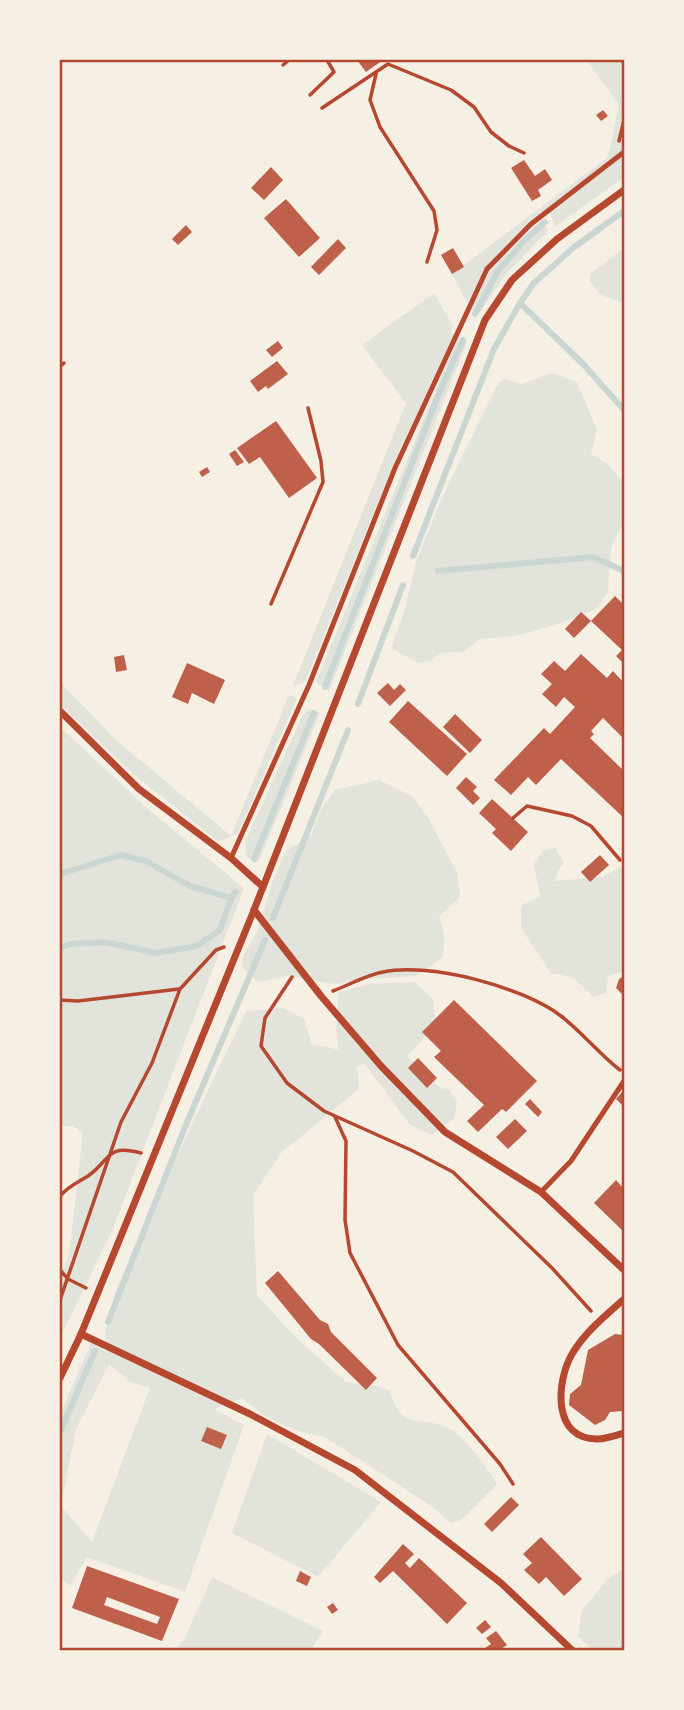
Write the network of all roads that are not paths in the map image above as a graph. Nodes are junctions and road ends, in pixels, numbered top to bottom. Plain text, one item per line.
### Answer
1 (625, 152) edge
2 (625, 190) edge
3 (60, 711) edge
4 (232, 858) junction
5 (263, 887) junction
6 (254, 910) junction
7 (625, 1081) edge
8 (541, 1192) junction
9 (625, 1270) edge
10 (625, 1299) edge
11 (81, 1334) junction
12 (60, 1378) edge
13 (625, 1433) edge
14 (572, 1650) edge

1 - 4 lane
2 - 5 street
3 - 4 street
4 - 5 street
5 - 6 street
6 - 8 street
6 - 11 street
7 - 8 lane
8 - 9 street
10 - 13 street
11 - 12 street
11 - 14 street

